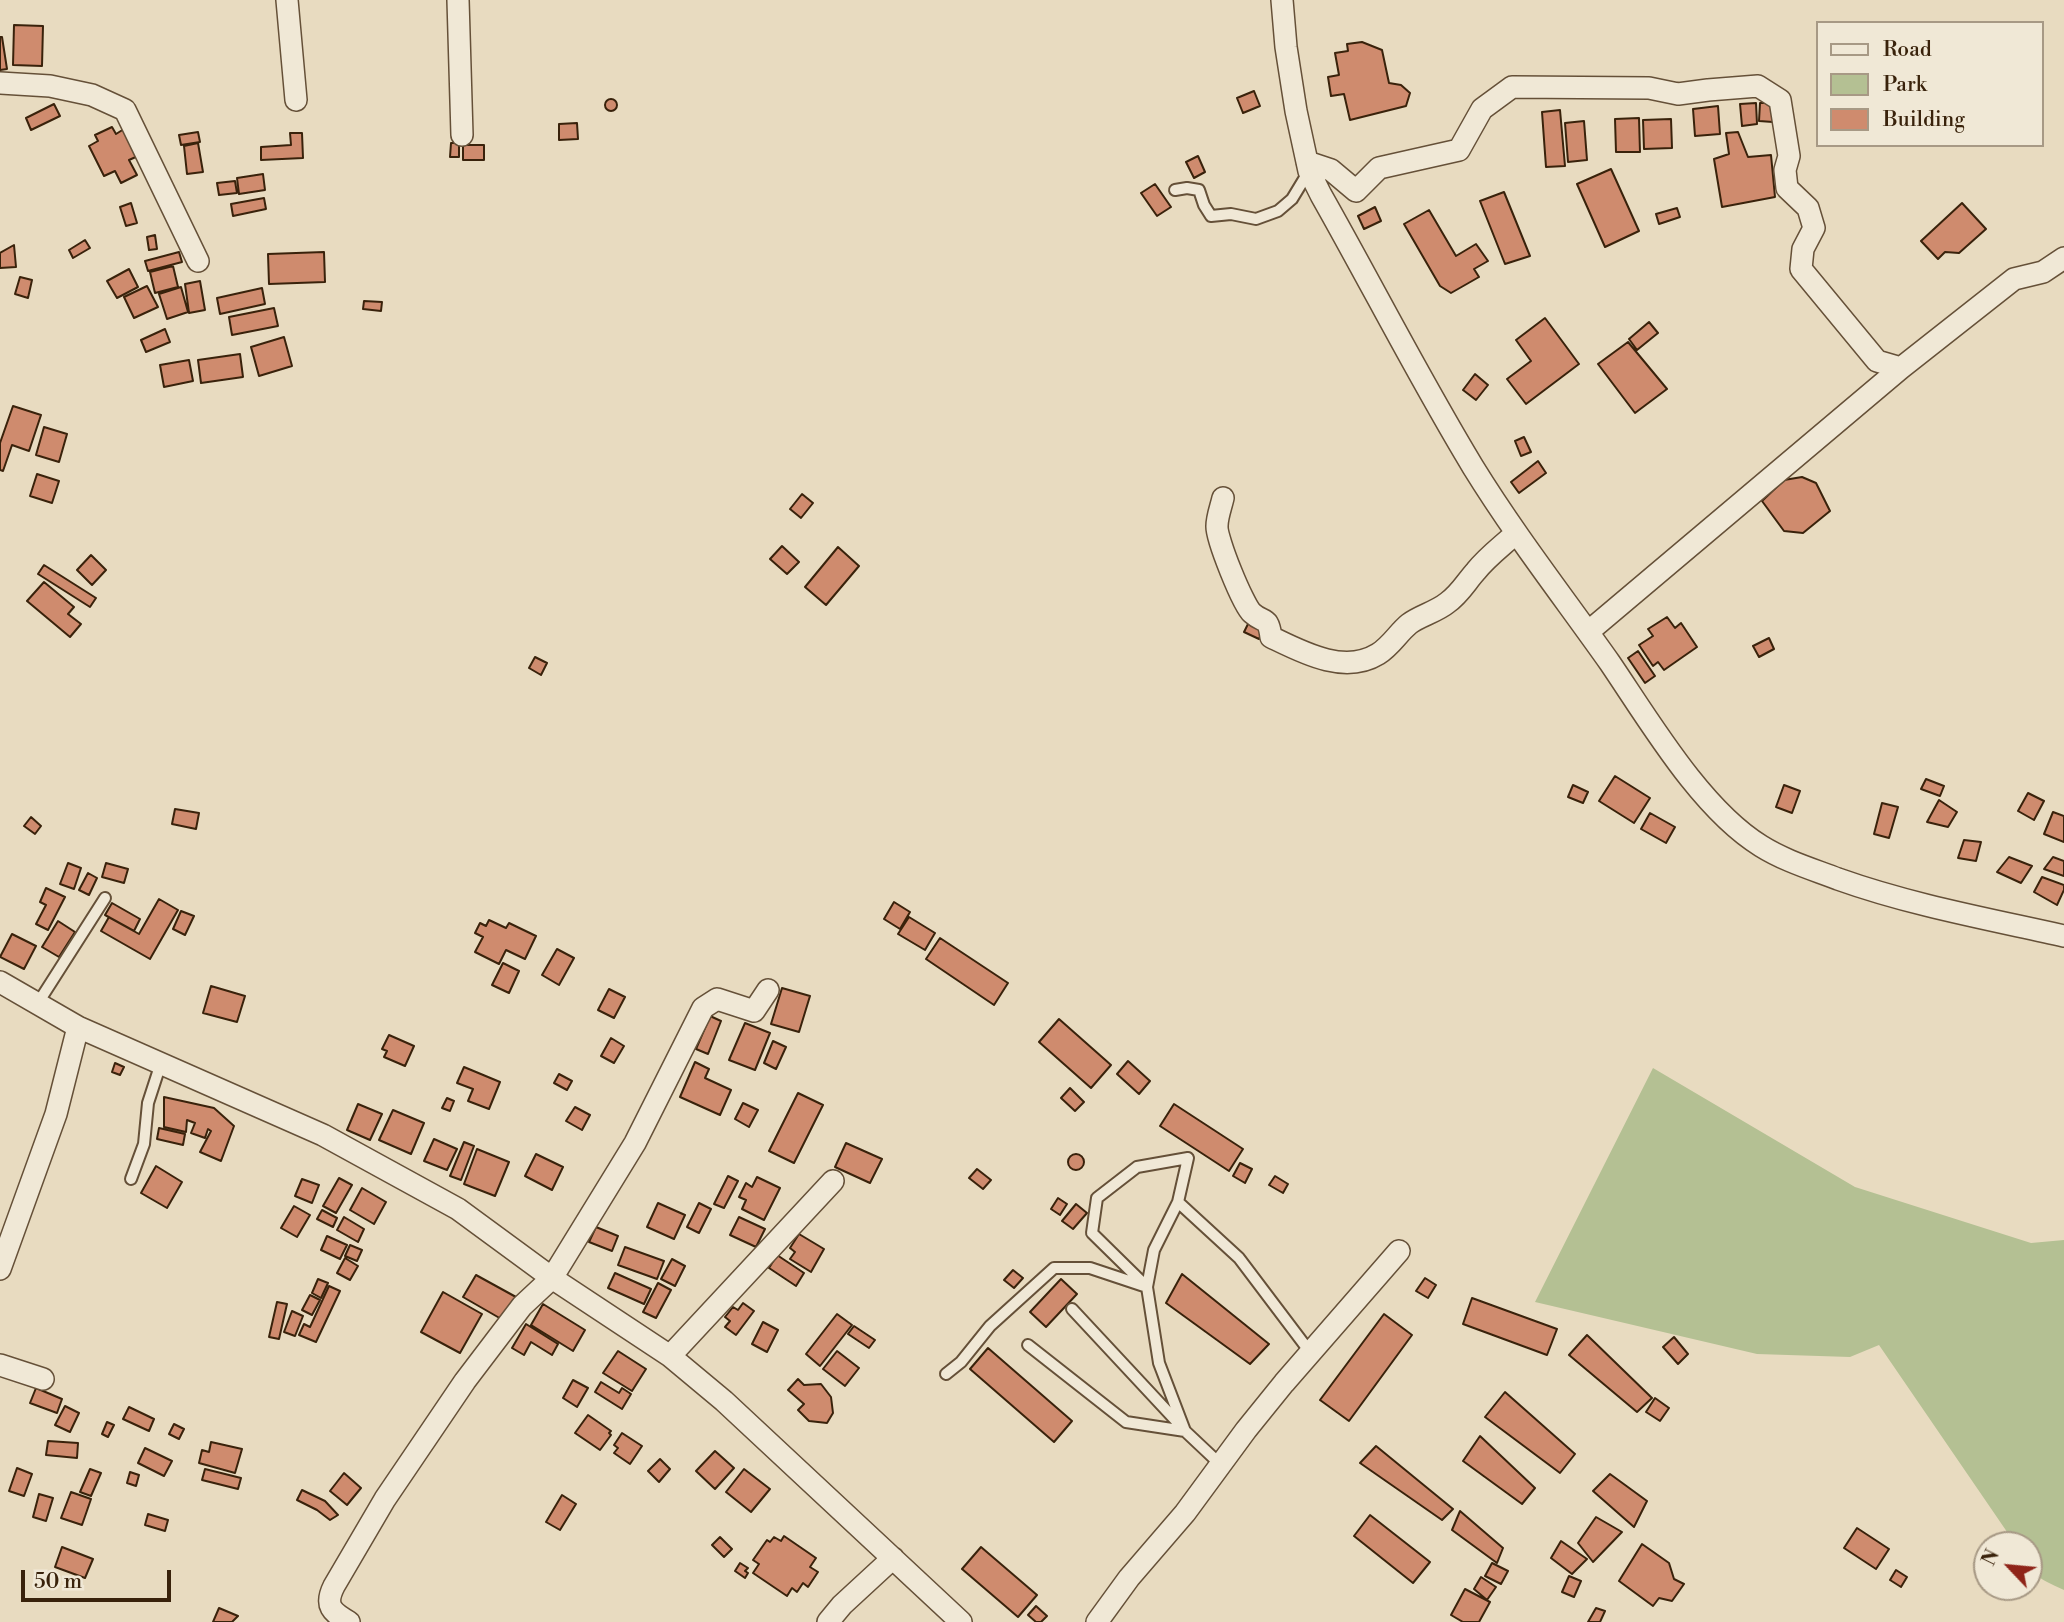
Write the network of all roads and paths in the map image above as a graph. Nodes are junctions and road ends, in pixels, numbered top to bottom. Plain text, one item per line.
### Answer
1 (287, 0) edge
2 (458, 0) edge
3 (1282, 0) edge
4 (0, 83) edge
5 (296, 100) dead end
6 (462, 135) dead end
7 (1308, 167) junction
8 (1175, 190) dead end
9 (1356, 191) junction
10 (1328, 208) junction
11 (2064, 258) edge
12 (198, 261) dead end
13 (1901, 368) junction
14 (1223, 498) dead end
15 (1516, 534) junction
16 (1588, 632) junction
17 (105, 898) dead end
18 (2064, 936) edge
19 (0, 982) edge
20 (768, 990) dead end
21 (38, 1003) junction
22 (78, 1027) junction
23 (161, 1063) junction
24 (131, 1179) dead end
25 (833, 1181) dead end
26 (1178, 1202) junction
27 (1399, 1251) dead end
28 (0, 1269) edge
29 (552, 1278) junction
30 (1147, 1287) junction
31 (1072, 1309) dead end
32 (1028, 1345) dead end
33 (1310, 1352) junction
34 (670, 1356) junction
35 (0, 1365) edge
36 (946, 1374) dead end
37 (43, 1379) dead end
38 (1185, 1431) junction
39 (1220, 1464) junction
40 (893, 1558) junction
41 (349, 1622) edge
42 (828, 1622) edge
43 (961, 1622) edge
44 (1097, 1622) edge

1 - 5 street
2 - 6 street
3 - 7 street
4 - 12 street
7 - 8 lane
7 - 9 street
7 - 10 street
9 - 10 street
9 - 13 street
10 - 15 street
11 - 13 street
13 - 16 street
14 - 15 street
15 - 16 street
16 - 18 street
17 - 21 lane
19 - 21 street
20 - 29 street
21 - 22 street
22 - 23 street
22 - 28 street
23 - 24 lane
23 - 29 street
25 - 34 street
26 - 30 lane
26 - 30 lane
26 - 33 lane
27 - 33 street
29 - 34 street
29 - 41 street
30 - 36 lane
30 - 38 lane
31 - 38 lane
32 - 38 lane
33 - 39 street
34 - 40 street
35 - 37 street
38 - 39 lane
39 - 44 street
40 - 42 street
40 - 43 street

